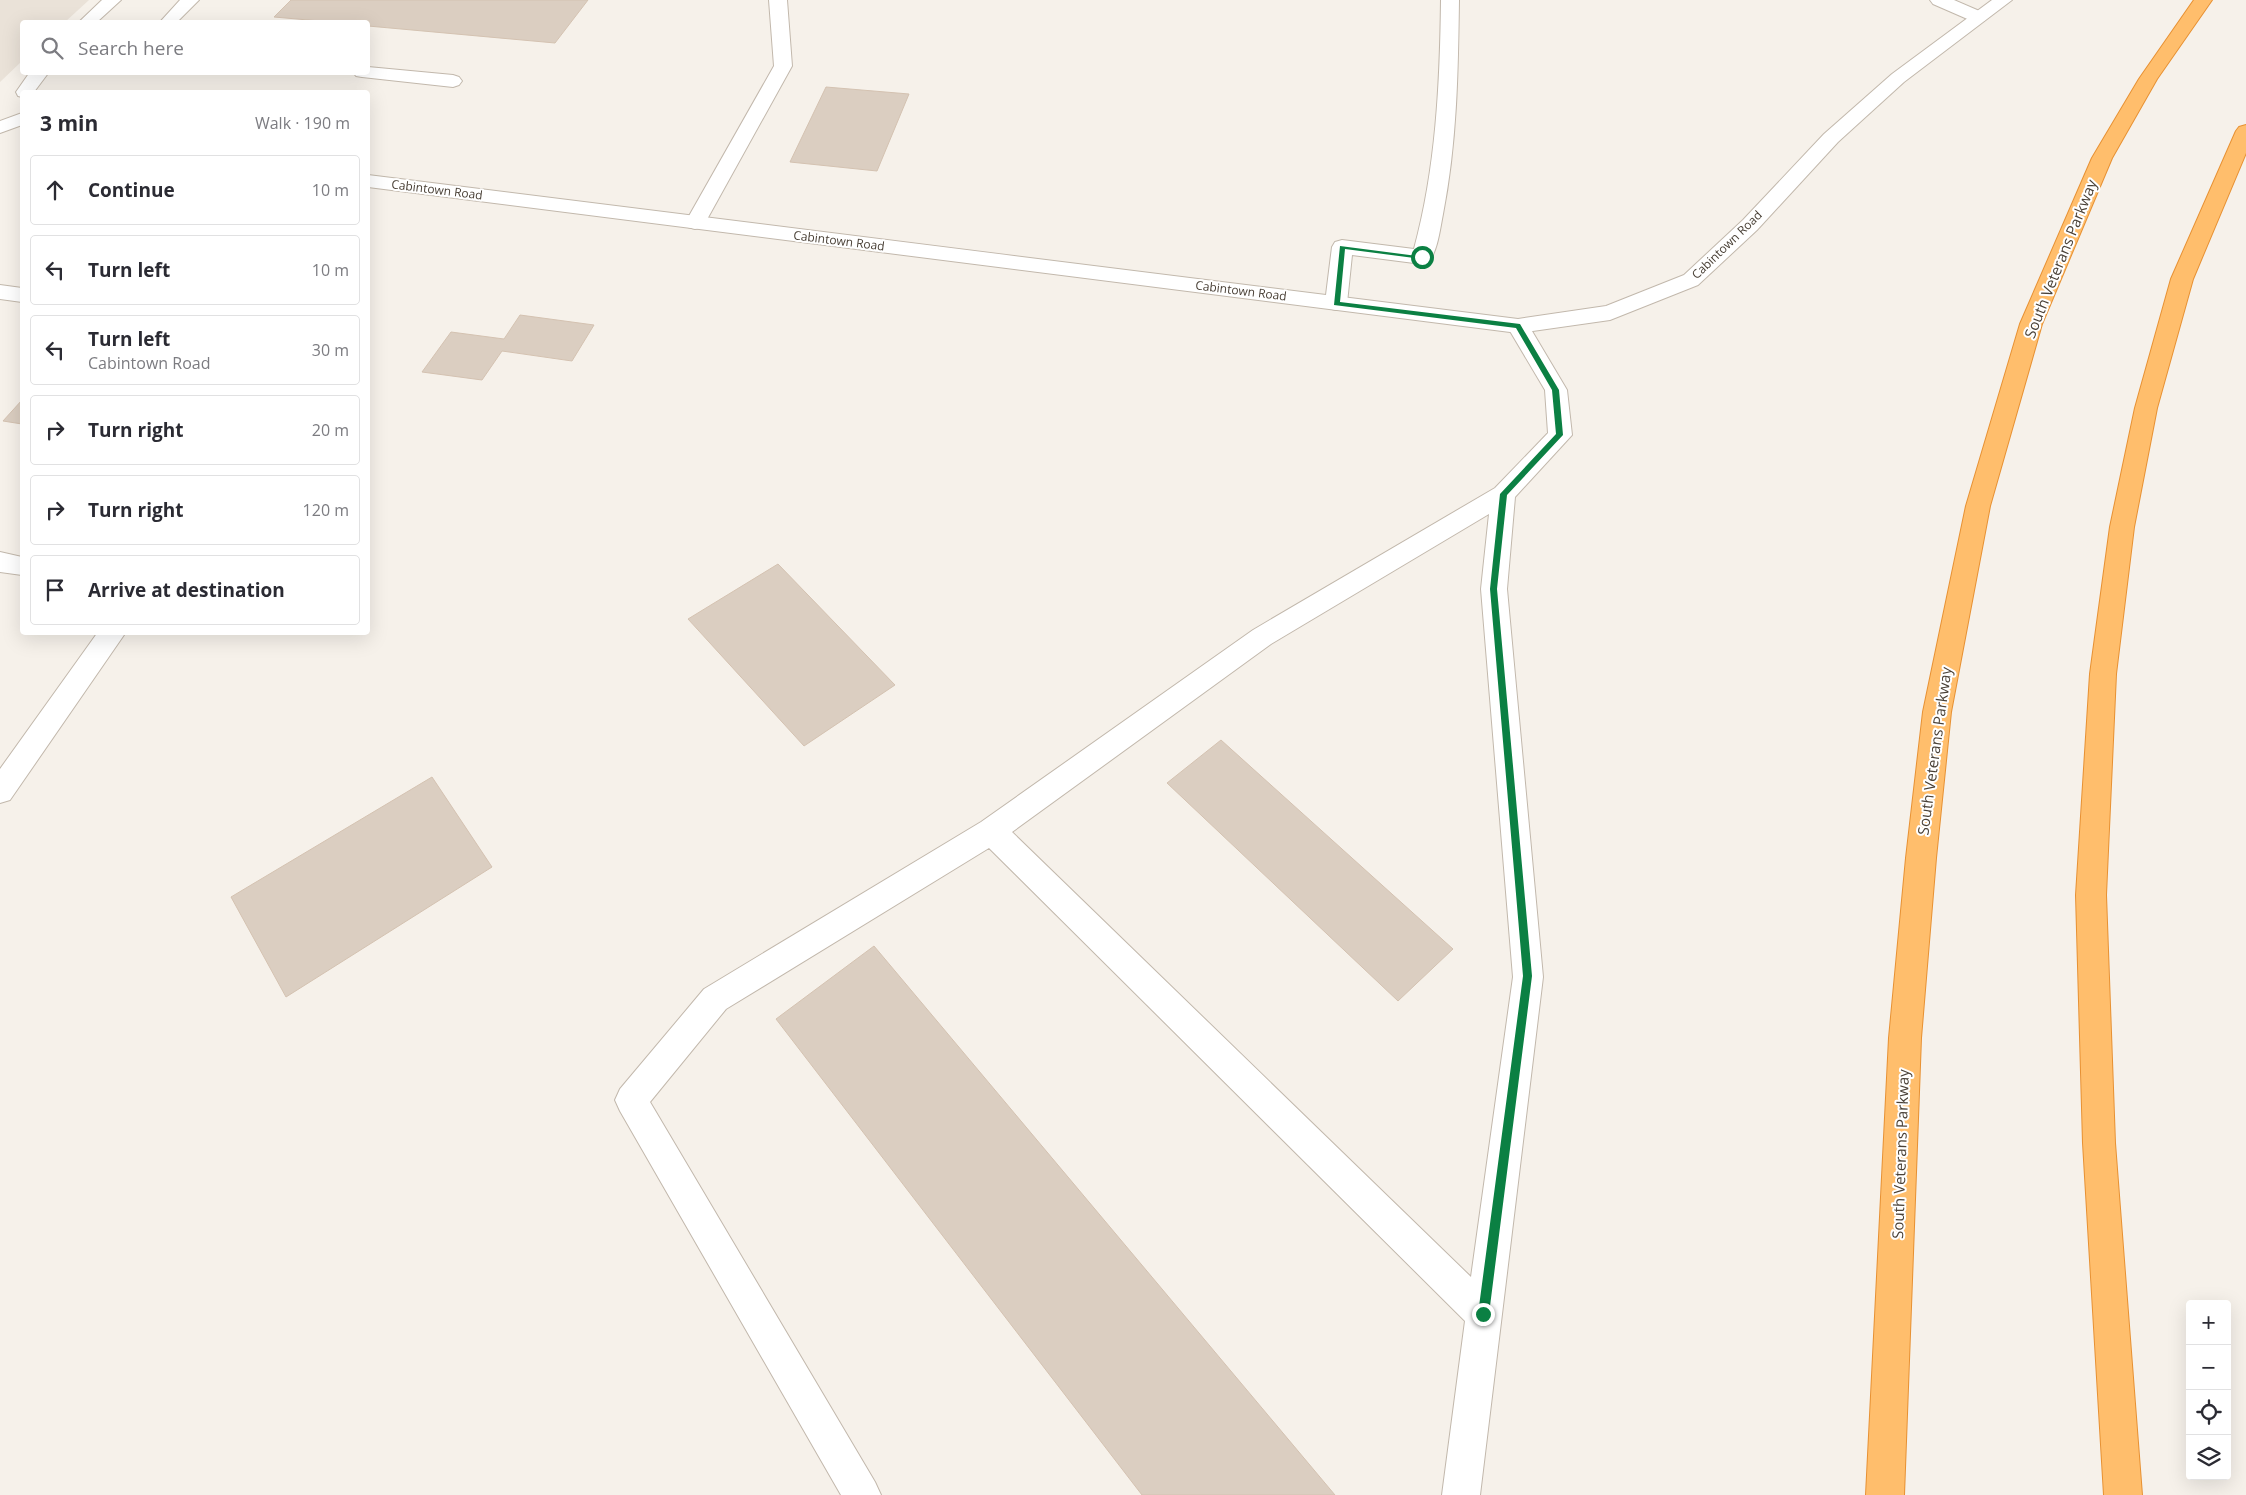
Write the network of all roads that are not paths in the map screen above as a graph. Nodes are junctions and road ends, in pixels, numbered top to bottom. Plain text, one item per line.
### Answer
1 (112, 0) edge
2 (190, 0) edge
3 (778, 0) edge
4 (1450, 0) edge
5 (1939, 0) edge
6 (2003, 0) edge
7 (2203, 0) edge
8 (1978, 17) junction
9 (89, 20) edge
10 (170, 20) edge
11 (370, 73) edge
12 (38, 75) edge
13 (453, 81) dead end
14 (26, 90) edge
15 (20, 120) edge
16 (0, 127) edge
17 (2246, 131) edge
18 (370, 181) edge
19 (695, 223) junction
20 (0, 292) edge
21 (20, 295) edge
22 (1336, 304) junction
23 (1518, 326) junction
24 (1503, 494) junction
25 (0, 562) edge
26 (20, 566) edge
27 (111, 635) edge
28 (0, 791) edge
29 (991, 830) junction
30 (1483, 1314) junction
31 (862, 1495) edge
32 (1461, 1495) edge
33 (1885, 1495) edge
34 (2123, 1495) edge

1 - 9 street
2 - 10 street
3 - 19 street
4 - 22 street
5 - 8 street
6 - 8 street, Cabintown Road
7 - 33 highway, South Veterans Parkway
8 - 23 street, Cabintown Road
11 - 13 street
12 - 14 street
15 - 16 street
17 - 34 highway
18 - 19 street, Cabintown Road
19 - 22 street, Cabintown Road
20 - 21 street
22 - 23 street, Cabintown Road
23 - 24 street
24 - 29 street
24 - 30 street
25 - 26 street
27 - 28 street
29 - 30 street
29 - 31 street
30 - 32 street

